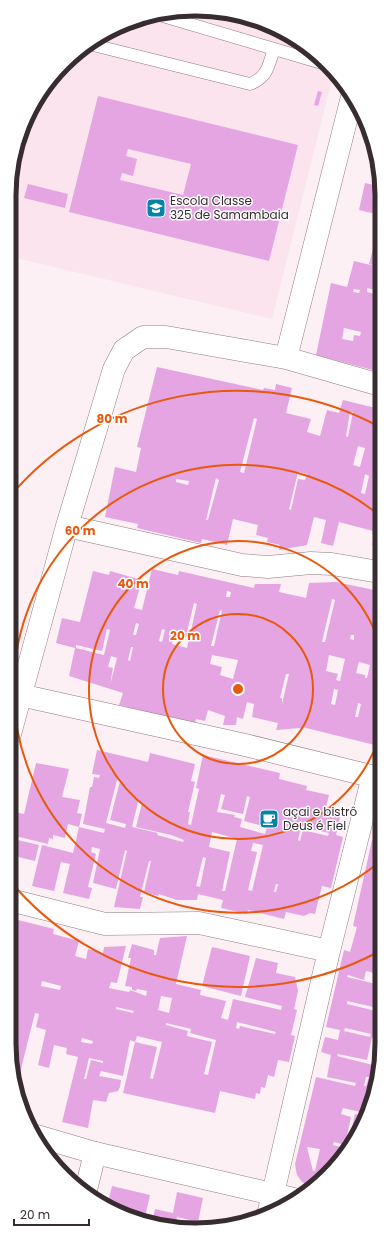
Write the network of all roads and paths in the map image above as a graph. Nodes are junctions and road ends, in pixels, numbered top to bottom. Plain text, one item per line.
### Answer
1 (170, 18) edge
2 (96, 46) edge
3 (274, 48) junction
4 (313, 60) edge
5 (350, 105) edge
6 (286, 358) junction
7 (375, 384) edge
8 (67, 526) junction
9 (375, 571) edge
10 (20, 694) junction
11 (16, 710) edge
12 (375, 777) edge
13 (375, 781) edge
14 (16, 902) edge
15 (329, 951) junction
16 (43, 1138) edge
17 (95, 1153) junction
18 (87, 1187) edge
19 (279, 1201) edge

1 - 3 lane
2 - 3 lane
3 - 4 lane
5 - 6 street
6 - 7 street
6 - 8 street
8 - 9 street
8 - 10 street
10 - 11 street
10 - 12 street
13 - 15 street
14 - 15 street
15 - 19 street
16 - 17 street
17 - 18 street
17 - 19 street

